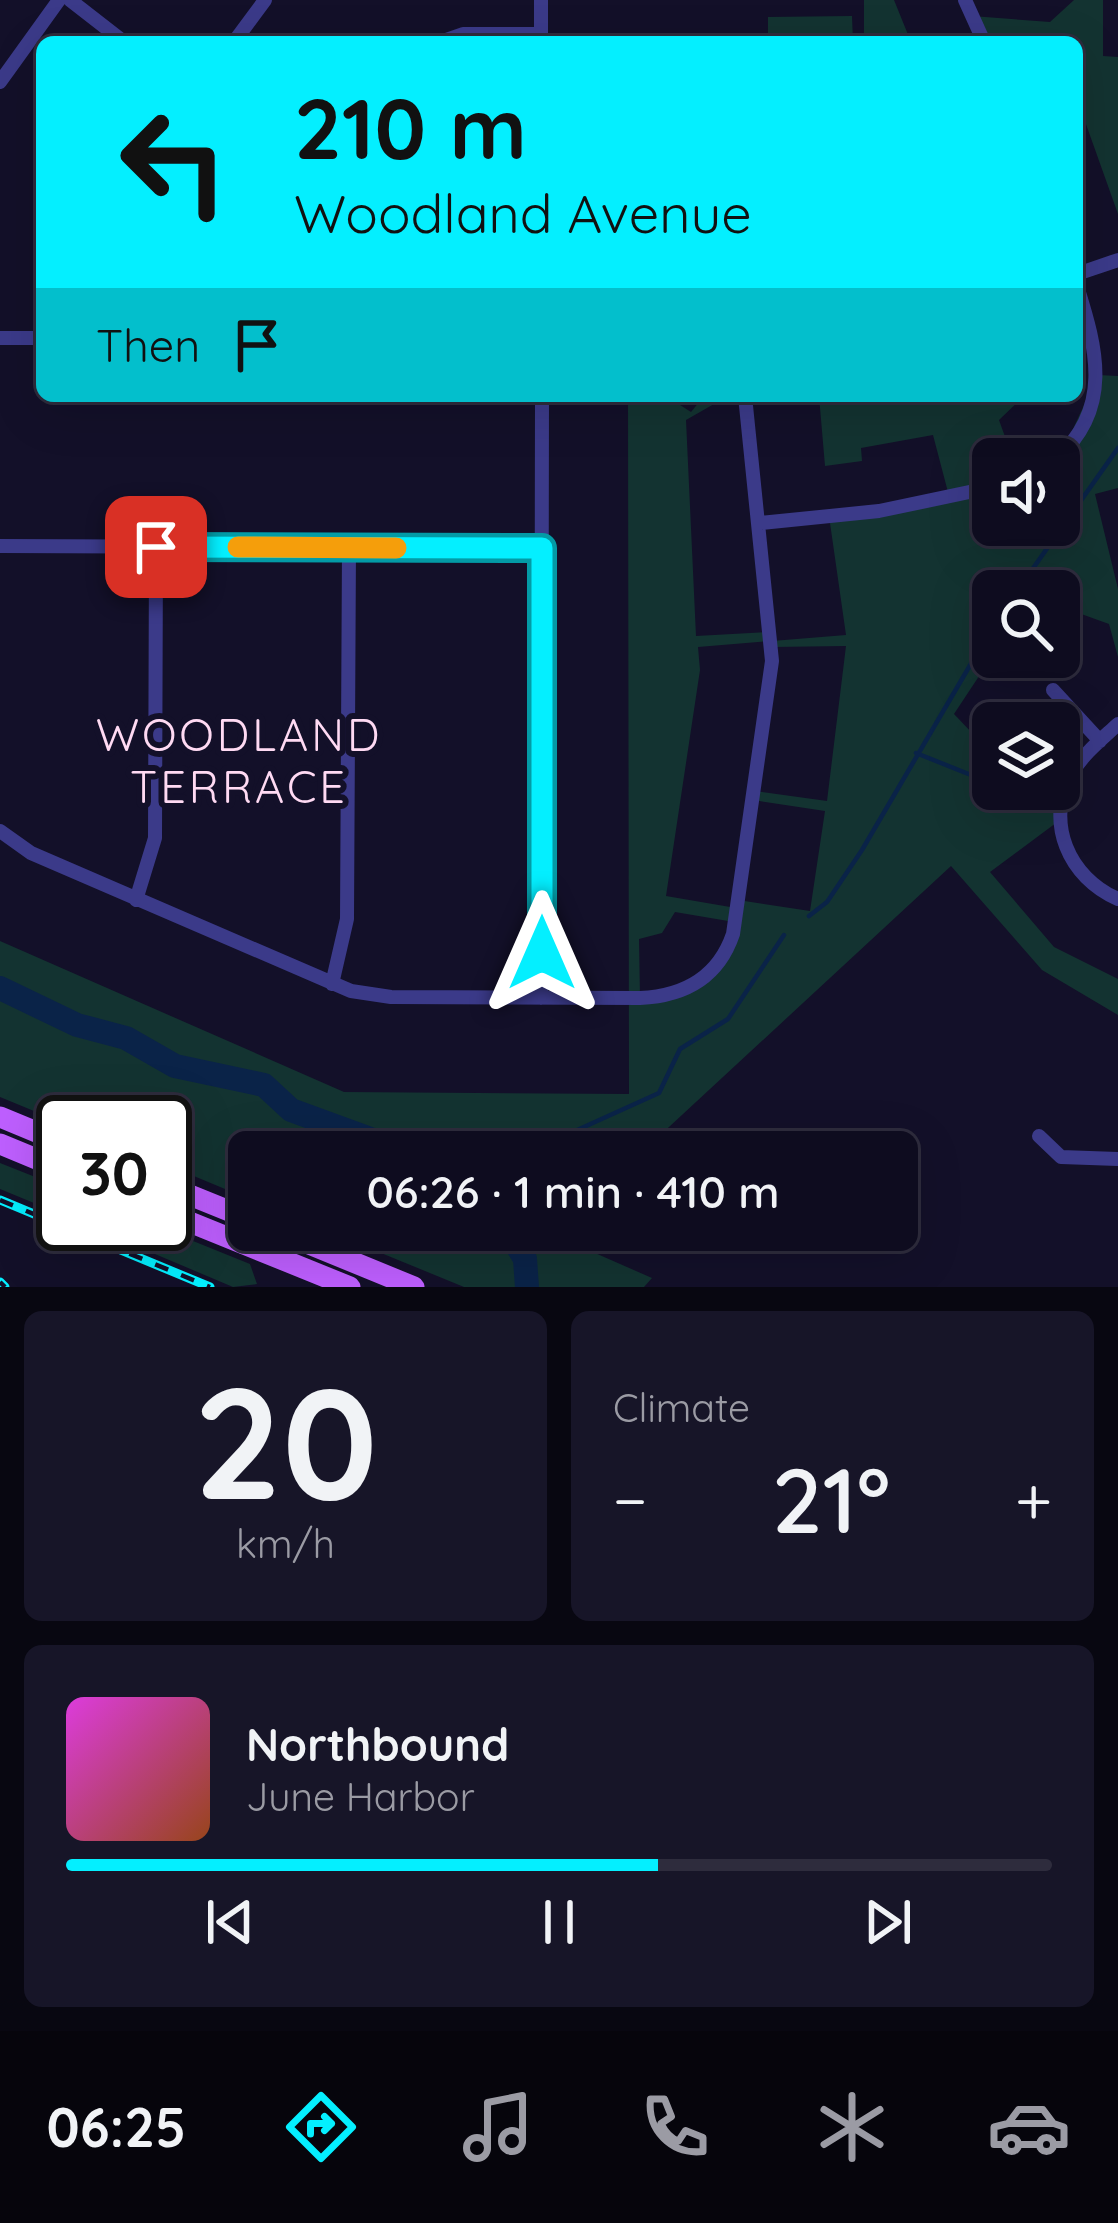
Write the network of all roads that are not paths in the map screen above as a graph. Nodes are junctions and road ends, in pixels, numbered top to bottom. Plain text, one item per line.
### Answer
1 (58, 0) edge
2 (70, 0) edge
3 (265, 0) edge
4 (541, 0) edge
5 (965, 0) edge
6 (116, 36) edge
7 (238, 36) edge
8 (457, 36) edge
9 (502, 36) edge
10 (541, 36) edge
11 (981, 36) edge
12 (0, 82) edge
13 (1118, 260) edge
14 (1083, 272) edge
15 (1083, 305) edge
16 (0, 338) edge
17 (36, 338) edge
18 (542, 402) edge
19 (747, 402) edge
20 (1074, 438) edge
21 (972, 491) edge
22 (760, 523) junction
23 (0, 546) edge
24 (156, 547) junction
25 (349, 548) junction
26 (542, 548) junction
27 (1053, 690) dead end
28 (1118, 724) edge
29 (1100, 741) junction
30 (0, 831) edge
31 (1118, 899) edge
32 (136, 900) junction
33 (332, 984) junction
34 (541, 998) junction
35 (0, 1117) edge
36 (36, 1132) edge
37 (1039, 1136) dead end
38 (0, 1144) edge
39 (36, 1159) edge
40 (1118, 1159) edge
41 (192, 1196) edge
42 (228, 1210) edge
43 (192, 1223) edge
44 (326, 1251) edge
45 (350, 1287) edge
46 (414, 1287) edge

1 - 12 street
2 - 6 street
3 - 7 street
4 - 10 street
5 - 11 street
8 - 9 street
13 - 14 street
15 - 20 street
16 - 17 street
18 - 26 street
19 - 22 street
21 - 22 street
22 - 34 street
23 - 24 street
24 - 25 street
24 - 32 street
25 - 26 street
25 - 33 street
26 - 34 street
27 - 29 street
28 - 29 street
29 - 31 street
30 - 32 street
32 - 33 street
33 - 34 street
35 - 36 main road
37 - 40 street
38 - 39 main road
41 - 42 main road
43 - 45 main road
44 - 46 main road

